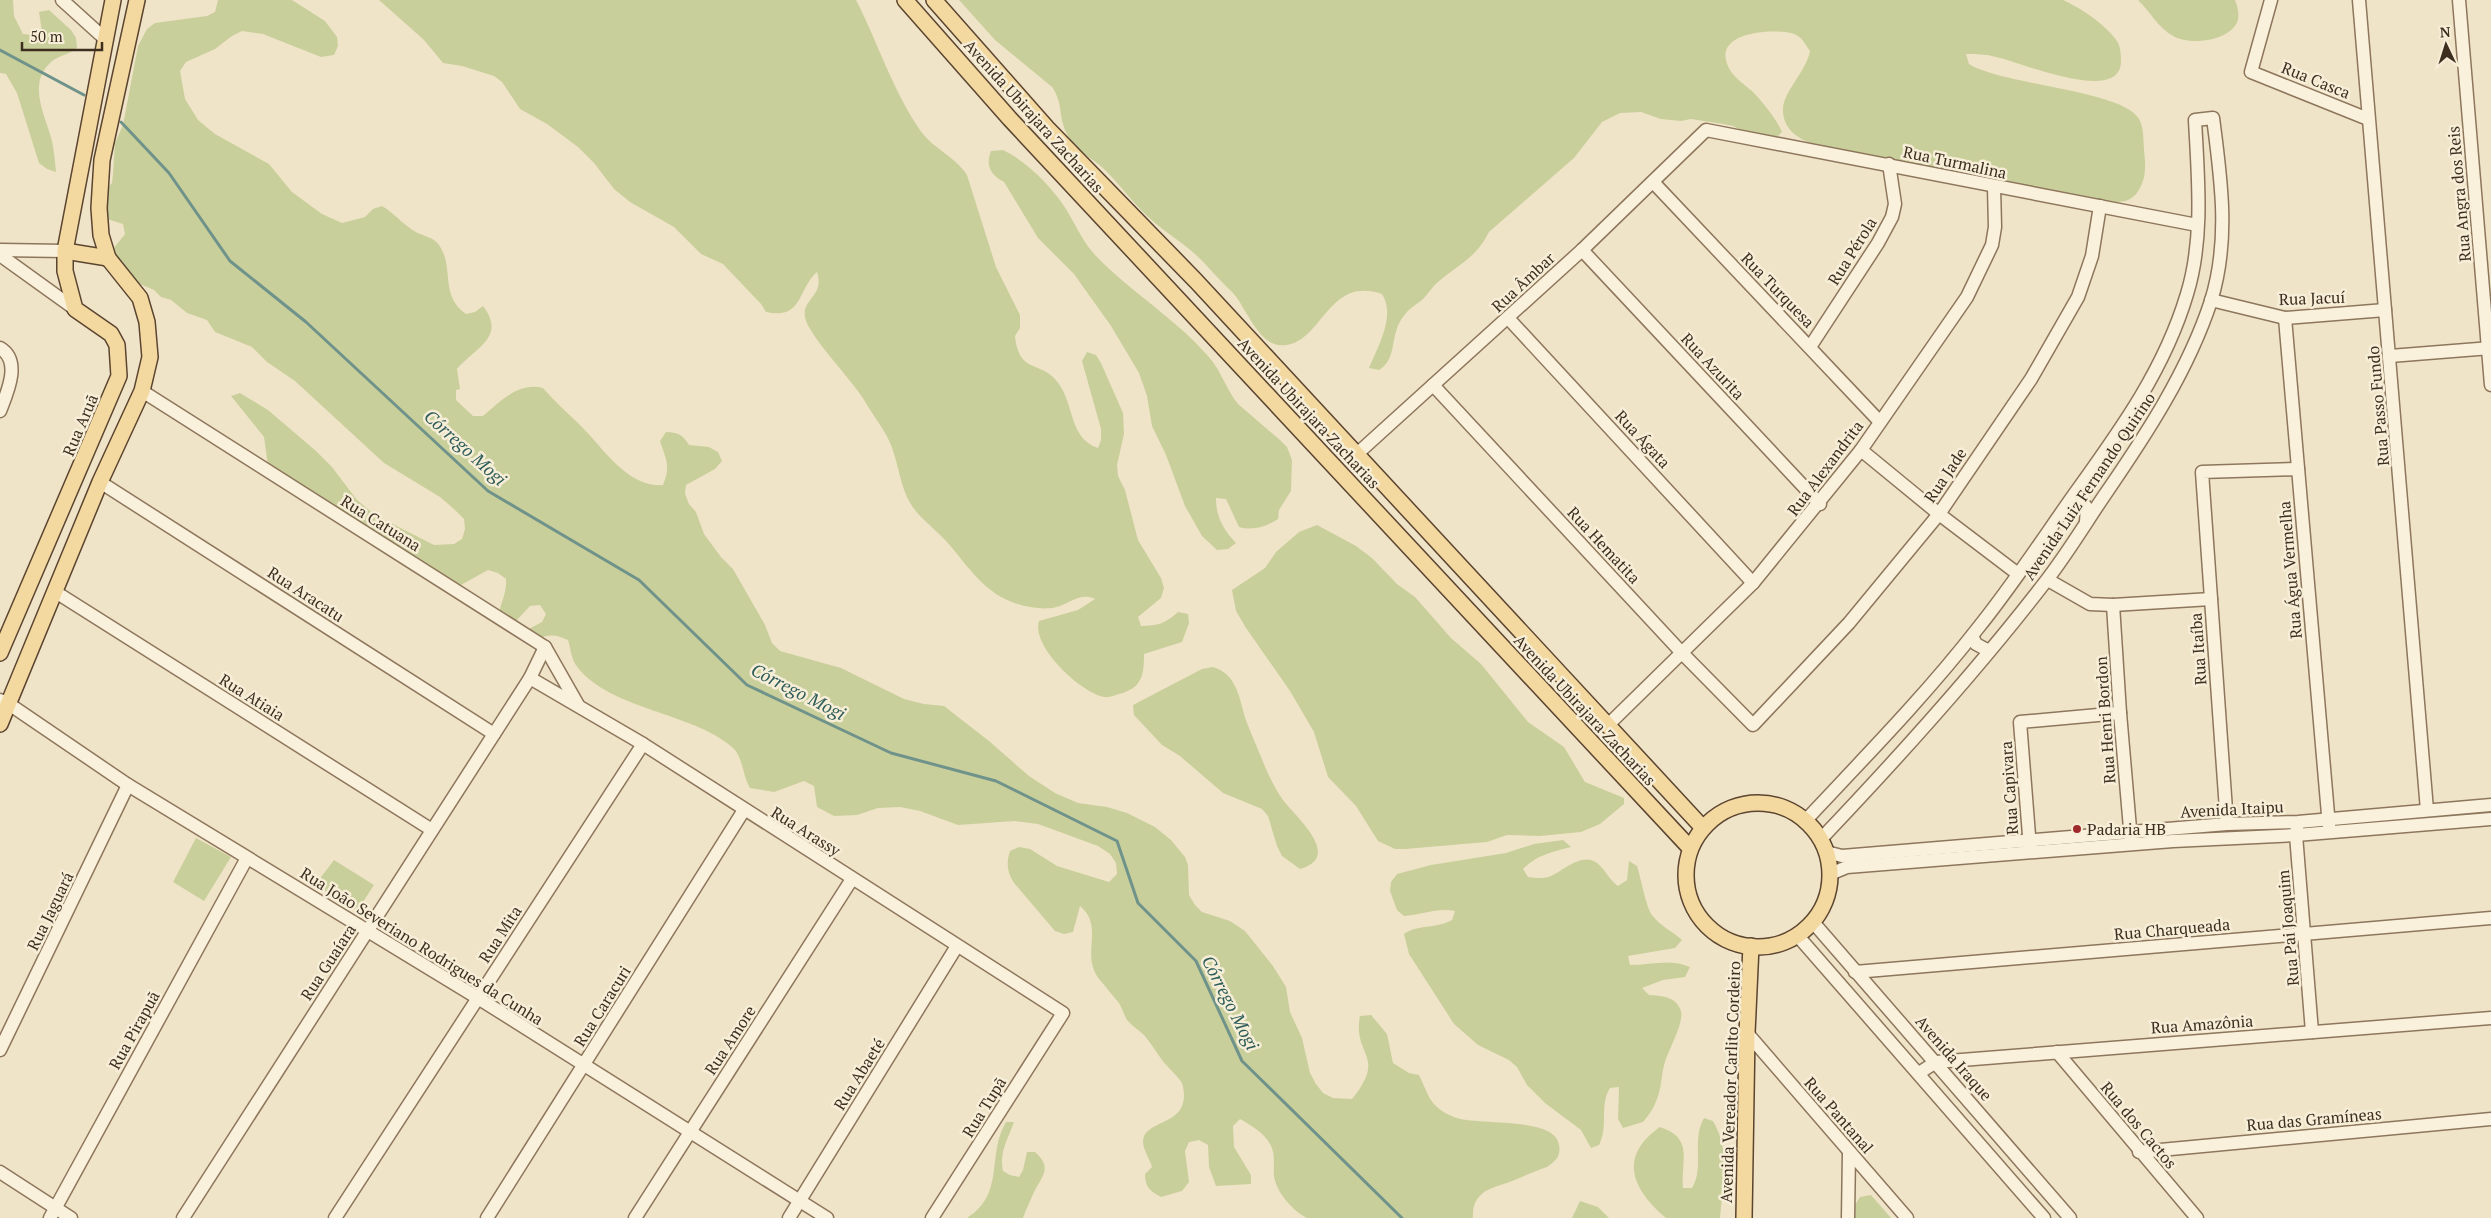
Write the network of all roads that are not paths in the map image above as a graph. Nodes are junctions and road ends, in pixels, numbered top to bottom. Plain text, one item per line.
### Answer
1 (62, 0) edge
2 (113, 0) edge
3 (137, 0) edge
4 (905, 0) edge
5 (934, 0) edge
6 (2271, 0) edge
7 (2359, 0) edge
8 (2459, 0) edge
9 (104, 38) junction
10 (2368, 119) junction
11 (1706, 130) joint
12 (1890, 164) junction
13 (1653, 182) junction
14 (1994, 187) junction
15 (2100, 206) junction
16 (2197, 225) junction
17 (0, 250) edge
18 (1582, 250) junction
19 (65, 251) junction
20 (0, 255) edge
21 (108, 258) junction
22 (2211, 300) junction
23 (75, 309) junction
24 (2385, 310) junction
25 (1508, 318) junction
26 (2285, 318) junction
27 (1810, 347) junction
28 (0, 348) edge
29 (2490, 348) edge
30 (2390, 356) junction
31 (1433, 385) junction
32 (2491, 385) edge
33 (142, 391) junction
34 (0, 411) edge
35 (1880, 422) junction
36 (1861, 450) junction
37 (1358, 453) junction
38 (2298, 469) junction
39 (100, 482) junction
40 (2070, 500) junction
41 (1820, 504) junction
42 (1939, 514) junction
43 (2086, 522) junction
44 (56, 527) junction
45 (77, 536) junction
46 (2018, 574) junction
47 (2048, 580) junction
48 (1753, 583) junction
49 (54, 591) junction
50 (2211, 599) junction
51 (2113, 606) junction
52 (1972, 636) junction
53 (545, 647) junction
54 (1989, 651) junction
55 (0, 653) edge
56 (1682, 653) junction
57 (530, 678) junction
58 (4, 702) edge
59 (578, 705) junction
60 (2120, 713) junction
61 (0, 724) edge
62 (1608, 725) junction
63 (1754, 725) joint
64 (494, 734) junction
65 (643, 744) junction
66 (128, 785) junction
67 (2491, 805) edge
68 (744, 810) junction
69 (2427, 810) junction
70 (2491, 818) edge
71 (2328, 819) junction
72 (1805, 821) junction
73 (2298, 822) junction
74 (2227, 824) junction
75 (1703, 828) junction
76 (432, 830) junction
77 (2330, 832) junction
78 (2296, 836) junction
79 (2130, 838) junction
80 (2029, 840) junction
81 (1823, 846) junction
82 (1690, 848) junction
83 (2030, 853) junction
84 (247, 858) junction
85 (1830, 874) junction
86 (852, 879) junction
87 (2491, 918) edge
88 (1812, 921) junction
89 (367, 931) junction
90 (2304, 934) junction
91 (1797, 935) junction
92 (958, 946) junction
93 (1752, 946) junction
94 (1855, 972) junction
95 (478, 998) junction
96 (1062, 1013) joint
97 (2491, 1018) edge
98 (2312, 1032) junction
99 (1747, 1033) junction
100 (0, 1050) edge
101 (2057, 1052) junction
102 (1936, 1062) junction
103 (584, 1066) junction
104 (1919, 1073) junction
105 (2491, 1119) edge
106 (690, 1132) junction
107 (1849, 1152) junction
108 (2139, 1152) junction
109 (0, 1172) edge
110 (800, 1200) junction
111 (52, 1213) edge
112 (71, 1218) edge
113 (183, 1218) edge
114 (335, 1218) edge
115 (487, 1218) edge
116 (635, 1218) edge
117 (789, 1218) edge
118 (827, 1218) edge
119 (932, 1218) edge
120 (1744, 1218) edge
121 (1848, 1218) edge
122 (1907, 1218) edge
123 (2044, 1218) edge
124 (2070, 1218) edge
125 (2197, 1218) edge

1 - 9 street
2 - 9 main road
3 - 21 main road
4 - 82 main road, Avenida Ubirajara Zacharias
5 - 37 main road, Avenida Ubirajara Zacharias
6 - 10 street, Rua Casca
7 - 10 street, Rua Passo Fundo
8 - 29 street, Rua Angra dos Reis
9 - 19 main road
10 - 24 street, Rua Passo Fundo
11 - 12 street, Rua Turmalina
11 - 13 street, Rua Âmbar
12 - 14 street, Rua Turmalina
12 - 27 street, Rua Pérola
13 - 18 street, Rua Âmbar
13 - 27 street, Rua Turquesa
14 - 15 street, Rua Turmalina
14 - 35 street, Rua Alexandrita
15 - 16 street, Rua Turmalina
15 - 42 street, Rua Jade
16 - 22 street, Avenida Luiz Fernando Quirino
16 - 40 street, Avenida Luiz Fernando Quirino
17 - 19 street
18 - 25 street, Rua Âmbar
18 - 41 street, Rua Azurita
19 - 21 main road
19 - 23 main road
20 - 23 street, Rua Aruã
21 - 33 main road
22 - 26 street, Rua Jacuí
22 - 43 street, Avenida Luiz Fernando Quirino
23 - 44 main road, Rua Aruã
24 - 26 street, Rua Jacuí
24 - 30 street, Rua Passo Fundo
25 - 31 street, Rua Âmbar
25 - 48 street, Rua Ágata
26 - 38 street, Rua Água Vermelha
27 - 35 street, Rua Turquesa
28 - 34 street
29 - 30 street
29 - 32 street, Rua Angra dos Reis
30 - 69 street, Rua Passo Fundo
31 - 37 street, Rua Âmbar
31 - 56 street, Rua Hematita
33 - 39 main road
33 - 53 street, Rua Catuana
35 - 36 street, Rua Alexandrita
36 - 41 street, Rua Alexandrita
36 - 42 street
37 - 62 main road, Avenida Ubirajara Zacharias
38 - 50 street, Rua Itaíba
38 - 71 street, Rua Água Vermelha
39 - 45 main road
39 - 64 street, Rua Aracatu
40 - 43 street
40 - 46 street, Avenida Luiz Fernando Quirino
41 - 48 street, Rua Alexandrita
42 - 46 street
42 - 63 street, Rua Jade
43 - 47 street, Avenida Luiz Fernando Quirino
44 - 45 main road
44 - 55 main road, Rua Aruã
45 - 49 main road
46 - 52 street, Avenida Luiz Fernando Quirino
47 - 51 street
47 - 54 street, Avenida Luiz Fernando Quirino
48 - 56 street, Rua Alexandrita
49 - 58 main road
49 - 76 street, Rua Atiaia
50 - 51 street
50 - 74 street, Rua Itaíba
51 - 60 street, Rua Henri Bordon
52 - 54 street
52 - 72 street, Avenida Luiz Fernando Quirino
53 - 57 street, Rua Guaíara
53 - 59 street, Rua Catuana
54 - 81 street, Avenida Luiz Fernando Quirino
56 - 62 street, Rua Alexandrita
56 - 63 street, Rua Hematita
57 - 59 street, Rua Arassy
57 - 64 street, Rua Guaíara
58 - 61 main road
58 - 66 street, Rua João Severiano Rodrigues da Cunha
59 - 65 street, Rua Arassy
60 - 79 street, Rua Henri Bordon
60 - 80 street, Rua Capivara
62 - 75 main road, Avenida Ubirajara Zacharias
64 - 76 street, Rua Guaíara
65 - 68 street, Rua Arassy
65 - 95 street, Rua Mita
66 - 84 street, Rua João Severiano Rodrigues da Cunha
66 - 100 street, Rua Jaguará
67 - 69 street, Avenida Itaipu
68 - 86 street, Rua Arassy
68 - 103 street, Rua Caracuri
69 - 71 street, Avenida Itaipu
70 - 77 street, Avenida Itaipu
71 - 73 street, Avenida Itaipu
71 - 77 street, Rua Água Vermelha
72 - 75 main road
72 - 81 main road
73 - 74 street, Avenida Itaipu
73 - 78 street, Rua Pai Joaquim
74 - 79 street, Avenida Itaipu
75 - 82 main road
76 - 89 street, Rua Guaíara
77 - 78 street, Avenida Itaipu
78 - 79 street, Avenida Itaipu
78 - 90 street, Rua Pai Joaquim
79 - 80 street, Avenida Itaipu
79 - 83 street, Avenida Itaipu
80 - 81 street, Avenida Itaipu
80 - 83 street, Rua Capivara
81 - 85 main road
82 - 93 main road
83 - 85 street, Avenida Itaipu
84 - 89 street, Rua João Severiano Rodrigues da Cunha
84 - 111 street, Rua Pirapuã
85 - 88 main road
86 - 92 street, Rua Arassy
86 - 106 street, Rua Amore
87 - 90 street, Rua Charqueada
88 - 91 main road
88 - 94 street, Avenida Iraque
89 - 95 street, Rua João Severiano Rodrigues da Cunha
89 - 113 street, Rua Guaíara
90 - 94 street, Rua Charqueada
90 - 98 street, Rua Pai Joaquim
91 - 93 main road
91 - 104 street
92 - 96 street, Rua Arassy
92 - 110 street, Rua Abaeté
93 - 99 main road, Avenida Vereador Carlito Cordeiro
94 - 102 street, Avenida Iraque
95 - 103 street, Rua João Severiano Rodrigues da Cunha
95 - 114 street, Rua Mita
96 - 119 street, Rua Tupã
97 - 98 street, Rua Amazônia
98 - 101 street, Rua Amazônia
99 - 107 street, Rua Pantanal
99 - 120 main road, Avenida Vereador Carlito Cordeiro
101 - 102 street, Rua Amazônia
101 - 108 street, Rua dos Cactos
102 - 104 street, Rua Amazônia
102 - 124 street, Avenida Iraque
103 - 106 street, Rua João Severiano Rodrigues da Cunha
103 - 115 street, Rua Caracuri
104 - 123 street
105 - 108 street, Rua das Gramíneas
106 - 110 street, Rua João Severiano Rodrigues da Cunha
106 - 116 street, Rua Amore
107 - 121 street
107 - 122 street, Rua Pantanal
108 - 125 street, Rua dos Cactos
109 - 111 street
110 - 117 street, Rua Abaeté
110 - 118 street, Rua João Severiano Rodrigues da Cunha
111 - 112 street

